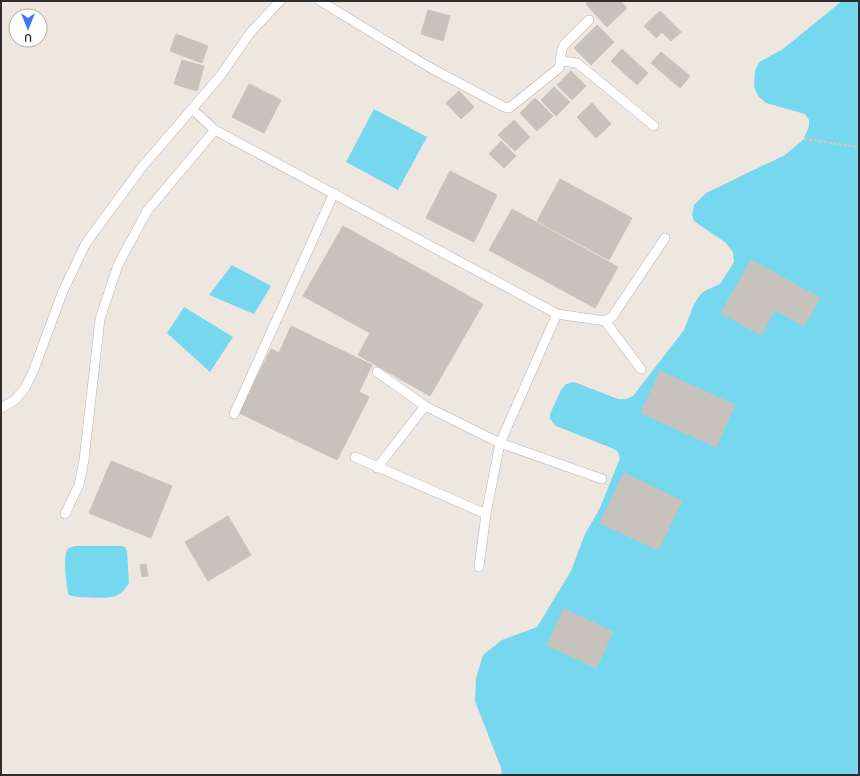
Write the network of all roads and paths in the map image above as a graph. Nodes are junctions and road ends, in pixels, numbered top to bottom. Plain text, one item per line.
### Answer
1 (280, 1) edge
2 (320, 1) edge
3 (589, 20) dead end
4 (561, 61) junction
5 (192, 109) junction
6 (654, 126) dead end
7 (215, 130) junction
8 (804, 138) dead end
9 (859, 147) edge
10 (334, 193) junction
11 (665, 238) dead end
12 (557, 314) junction
13 (605, 321) junction
14 (641, 369) dead end
15 (377, 372) dead end
16 (425, 406) junction
17 (1, 408) edge
18 (234, 414) dead end
19 (500, 443) junction
20 (355, 457) dead end
21 (377, 468) junction
22 (602, 479) dead end
23 (65, 514) dead end
24 (486, 514) junction
25 (479, 567) dead end

1 - 5 lane
2 - 4 lane
3 - 4 lane
4 - 6 lane
5 - 7 lane
5 - 17 lane
7 - 10 lane
7 - 23 lane
8 - 9 path
10 - 12 lane
10 - 18 lane
11 - 13 lane
12 - 13 lane
12 - 19 lane
13 - 14 lane
15 - 16 lane
16 - 19 lane
16 - 21 lane
19 - 22 lane
19 - 24 lane
20 - 21 lane
21 - 24 lane
24 - 25 lane

